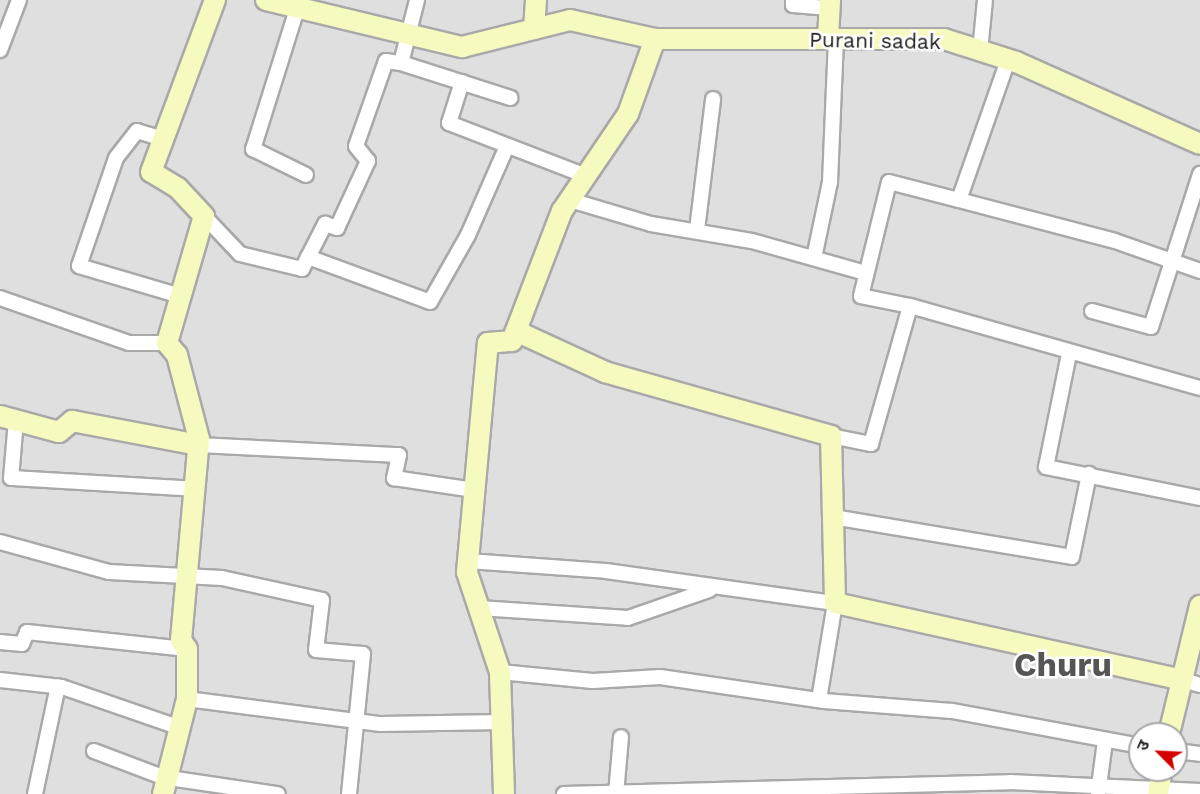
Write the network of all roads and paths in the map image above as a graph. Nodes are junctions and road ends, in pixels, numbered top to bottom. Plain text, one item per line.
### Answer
1 (20, 0) edge
2 (215, 0) edge
3 (266, 0) edge
4 (417, 0) edge
5 (536, 0) edge
6 (793, 0) edge
7 (985, 0) edge
8 (829, 4) edge
9 (297, 9) junction
10 (534, 29) junction
11 (408, 35) junction
12 (655, 39) junction
13 (832, 39) junction
14 (0, 50) edge
15 (981, 51) junction
16 (1008, 60) junction
17 (401, 63) junction
18 (462, 82) junction
19 (511, 98) dead end
20 (713, 99) dead end
21 (163, 139) junction
22 (1200, 144) edge
23 (507, 146) junction
24 (1200, 174) edge
25 (306, 175) dead end
26 (586, 176) junction
27 (570, 200) junction
28 (959, 200) junction
29 (204, 216) junction
30 (697, 230) junction
31 (308, 257) junction
32 (814, 258) junction
33 (1168, 262) junction
34 (1200, 271) edge
35 (866, 273) junction
36 (180, 296) junction
37 (0, 298) edge
38 (910, 306) junction
39 (1092, 310) dead end
40 (516, 331) junction
41 (167, 343) junction
42 (1069, 354) junction
43 (1200, 388) edge
44 (8, 418) edge
45 (831, 436) junction
46 (199, 445) junction
47 (1089, 474) junction
48 (195, 489) junction
49 (474, 490) junction
50 (1200, 498) edge
51 (833, 517) junction
52 (0, 542) edge
53 (468, 561) junction
54 (187, 580) junction
55 (712, 589) junction
56 (835, 603) junction
57 (1200, 606) edge
58 (479, 608) junction
59 (0, 642) edge
60 (187, 649) junction
61 (500, 672) junction
62 (1179, 679) junction
63 (0, 680) edge
64 (1200, 685) edge
65 (58, 686) junction
66 (187, 699) junction
67 (819, 700) junction
68 (355, 720) junction
69 (502, 722) junction
70 (1171, 722) edge
71 (181, 728) junction
72 (621, 737) dead end
73 (1105, 741) junction
74 (1128, 744) edge
75 (94, 751) dead end
76 (166, 784) edge
77 (1160, 784) edge
78 (822, 789) edge
79 (1098, 790) edge
80 (1200, 791) edge
81 (745, 792) edge
82 (617, 793) edge
83 (35, 794) edge
84 (278, 794) edge
85 (349, 794) edge
86 (504, 794) edge
87 (564, 794) edge

1 - 14 street
2 - 21 street
3 - 9 street, Purani sadak
4 - 11 street
5 - 10 street
6 - 8 street
7 - 15 street
8 - 13 street
9 - 11 street, Purani sadak
9 - 25 street
10 - 11 street, Purani sadak
10 - 12 street, Purani sadak
11 - 17 street
12 - 13 street, Purani sadak
12 - 26 street
13 - 15 street, Purani sadak
13 - 32 street
15 - 16 street, Purani sadak
16 - 22 street, Purani sadak
16 - 28 street
17 - 18 street
17 - 31 street
18 - 19 street
18 - 23 street
20 - 30 street
21 - 29 street
21 - 36 street
23 - 26 street
23 - 31 street
24 - 33 street
26 - 27 street
27 - 30 street
27 - 40 street
28 - 33 street
28 - 35 street
29 - 31 street
29 - 36 street
30 - 32 street
32 - 35 street
33 - 34 street
33 - 39 street
35 - 38 street
36 - 41 street
37 - 41 street
38 - 42 street
38 - 45 street
40 - 45 street
40 - 49 street
41 - 46 street
42 - 43 street
42 - 47 street
44 - 46 street
44 - 48 street
45 - 51 street
46 - 48 street
46 - 49 street
47 - 50 street
47 - 51 street
48 - 54 street
49 - 53 street
51 - 56 street
52 - 54 street
53 - 55 street
53 - 58 street
54 - 60 street
54 - 68 street
55 - 56 street
55 - 58 street
56 - 62 street
56 - 67 street
57 - 62 street
58 - 61 street
59 - 60 street
60 - 66 street
61 - 67 street
61 - 69 street
62 - 64 street
62 - 70 street
63 - 65 street
65 - 71 street
65 - 83 street
66 - 68 street
66 - 71 street
67 - 73 street
68 - 69 street
68 - 85 street
69 - 86 street
71 - 76 street
72 - 82 street
73 - 74 street
73 - 79 street
75 - 76 street
76 - 84 street
77 - 79 street
77 - 80 street
78 - 79 street
78 - 81 street
81 - 82 street
82 - 87 street

